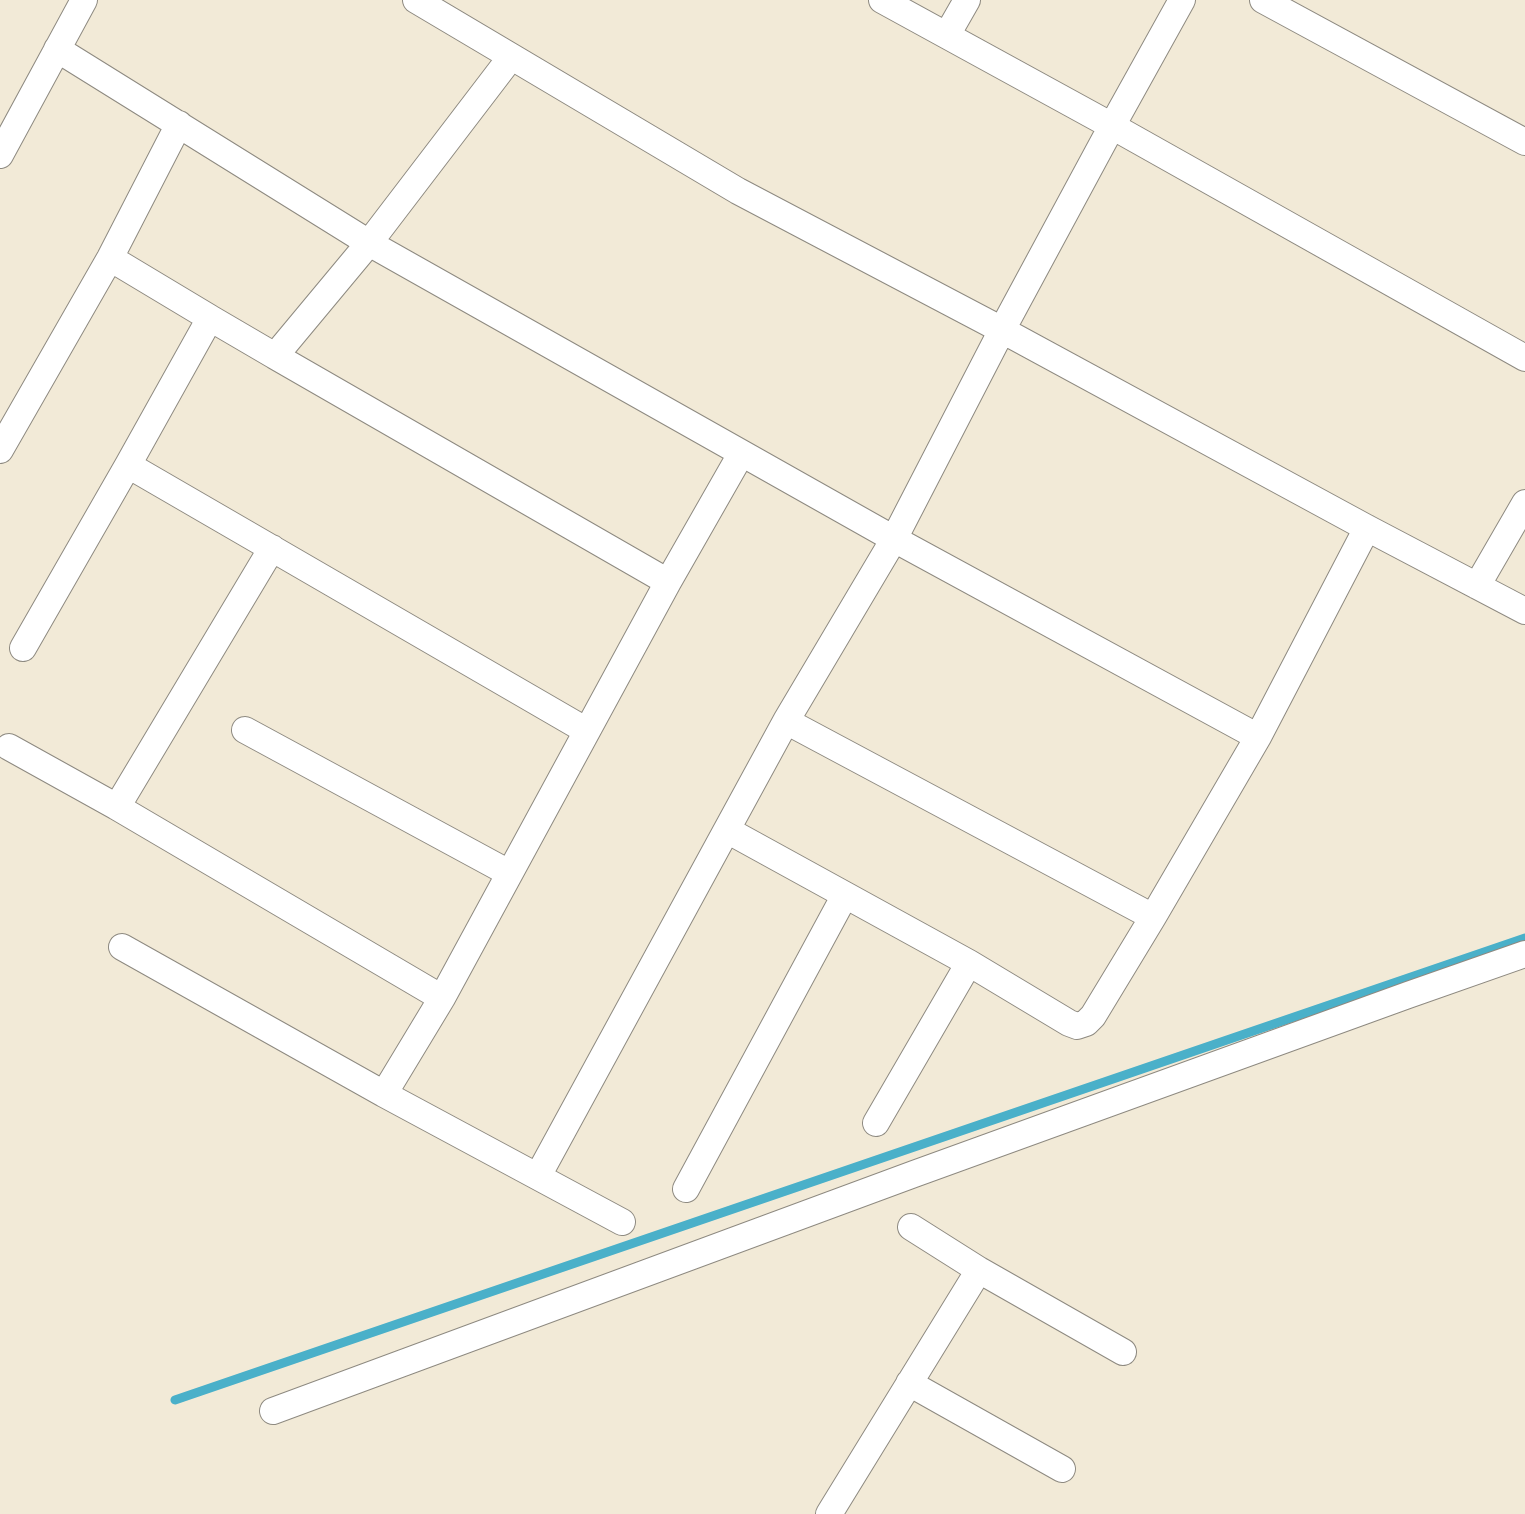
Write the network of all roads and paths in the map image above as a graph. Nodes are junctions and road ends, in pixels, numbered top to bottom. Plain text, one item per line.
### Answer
1 (84, 0) edge
2 (416, 0) edge
3 (882, 0) edge
4 (967, 0) edge
5 (1182, 0) edge
6 (1263, 0) edge
7 (947, 35) junction
8 (57, 49) junction
9 (511, 57) junction
10 (179, 124) junction
11 (1112, 126) junction
12 (1525, 142) edge
13 (0, 155) edge
14 (369, 243) junction
15 (111, 258) junction
16 (210, 318) junction
17 (1002, 330) junction
18 (275, 356) junction
19 (1525, 358) edge
20 (0, 450) edge
21 (741, 454) junction
22 (128, 465) junction
23 (1525, 503) edge
24 (1367, 528) junction
25 (894, 539) junction
26 (272, 548) junction
27 (668, 582) junction
28 (1478, 586) junction
29 (1525, 611) edge
30 (23, 648) dead end
31 (786, 721) junction
32 (245, 730) dead end
33 (587, 731) junction
34 (1258, 737) junction
35 (9, 747) dead end
36 (117, 807) junction
37 (727, 830) junction
38 (509, 873) junction
39 (845, 895) junction
40 (1153, 917) junction
41 (122, 947) dead end
42 (1525, 954) edge
43 (969, 963) junction
44 (442, 998) junction
45 (384, 1094) junction
46 (876, 1123) dead end
47 (538, 1176) junction
48 (686, 1189) dead end
49 (622, 1222) dead end
50 (911, 1227) dead end
51 (979, 1270) junction
52 (1123, 1352) dead end
53 (909, 1383) junction
54 (273, 1411) dead end
55 (1062, 1469) dead end
56 (829, 1514) edge

1 - 8 street
2 - 9 street
3 - 7 street
4 - 7 street
5 - 11 street
6 - 12 street
7 - 11 street
8 - 10 street
8 - 13 street
9 - 14 street
9 - 17 street
10 - 14 street
10 - 15 street
11 - 17 street
11 - 19 street
14 - 18 street
14 - 21 street
15 - 16 street
15 - 20 street
16 - 18 street
16 - 22 street
17 - 24 street
17 - 25 street
18 - 27 street
21 - 25 street
21 - 27 street
22 - 26 street
22 - 30 street
23 - 28 street
24 - 28 street
24 - 34 street
25 - 31 street
25 - 34 street
26 - 33 street
26 - 36 street
27 - 33 street
28 - 29 street
31 - 37 street
31 - 40 street
32 - 38 street
33 - 38 street
34 - 40 street
35 - 36 street
36 - 44 street
37 - 39 street
37 - 47 street
38 - 44 street
39 - 43 street
39 - 48 street
40 - 43 street
41 - 45 street
42 - 54 street
43 - 46 street
44 - 45 street
45 - 47 street
47 - 49 street
50 - 51 street
51 - 52 street
51 - 53 street
53 - 55 street
53 - 56 street

